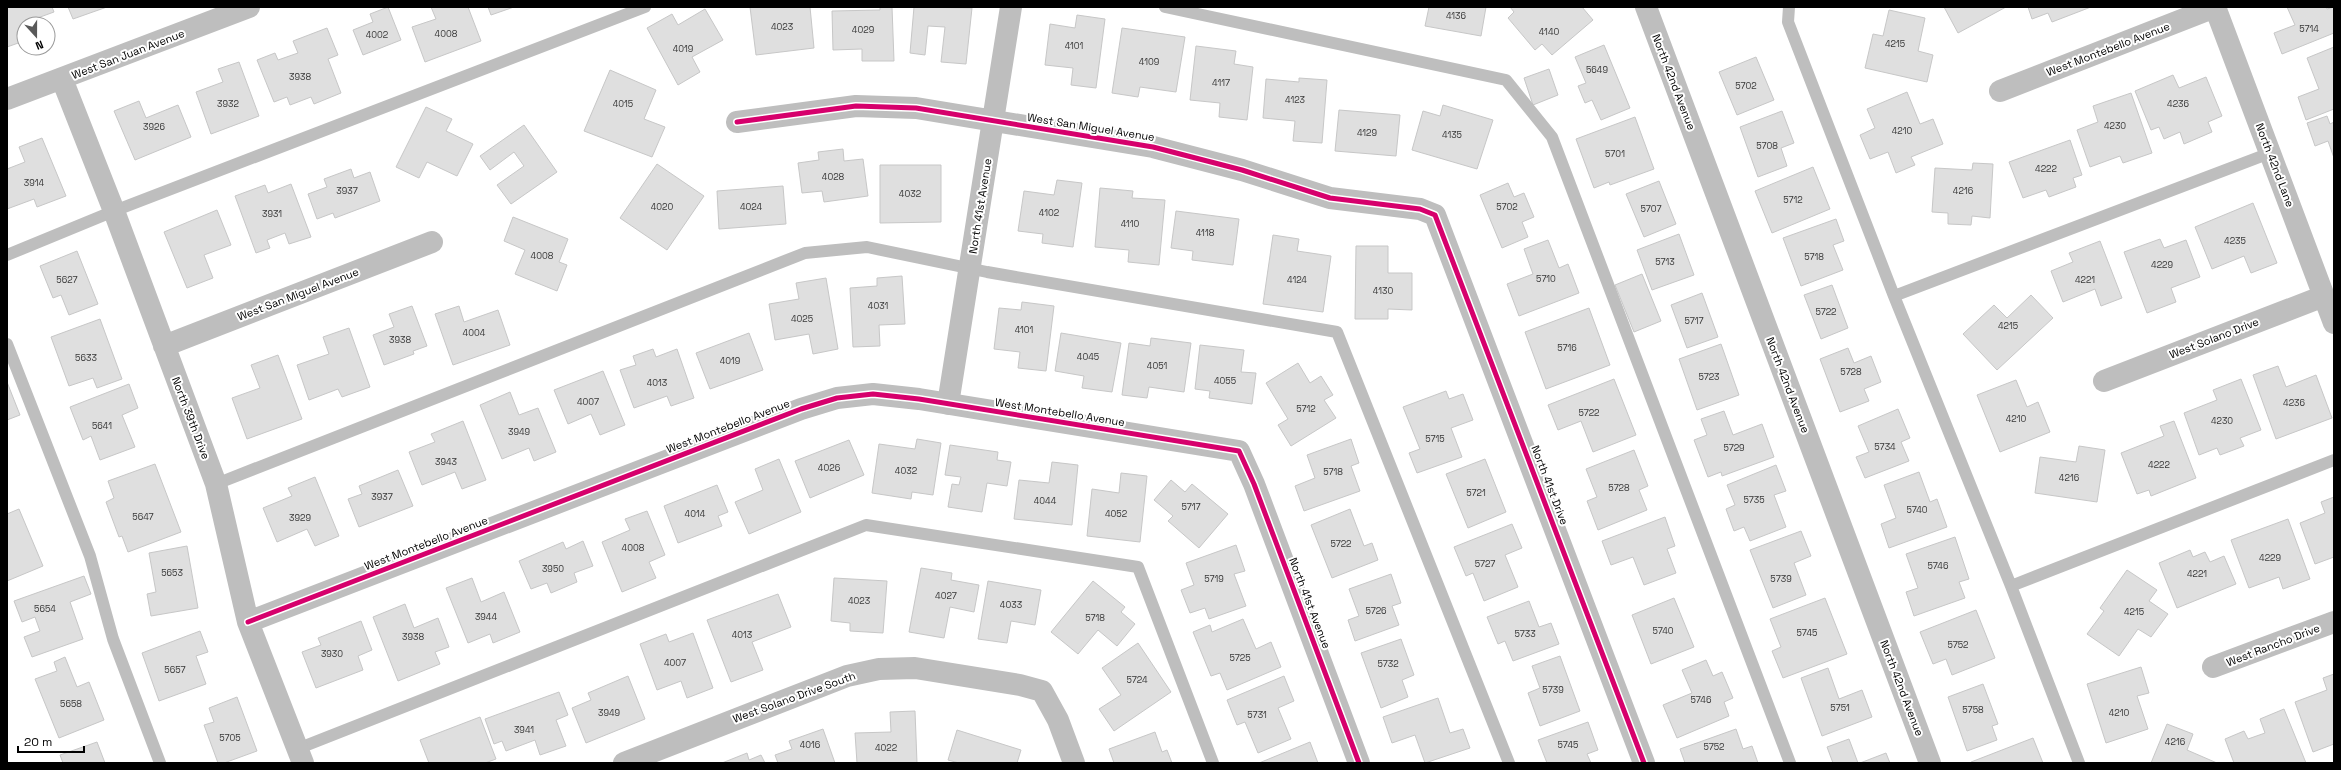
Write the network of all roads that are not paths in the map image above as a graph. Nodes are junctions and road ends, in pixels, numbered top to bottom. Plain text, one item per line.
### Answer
1 (249, 7) edge
2 (645, 7) edge
3 (1011, 7) edge
4 (1165, 7) edge
5 (1646, 7) edge
6 (1789, 7) edge
7 (2215, 7) edge
8 (62, 79) junction
9 (2000, 91) dead end
10 (7, 99) edge
11 (993, 120) junction
12 (737, 122) dead end
13 (2270, 154) junction
14 (114, 211) junction
15 (1435, 215) joint
16 (432, 242) dead end
17 (7, 255) edge
18 (971, 269) junction
19 (1894, 296) junction
20 (2324, 296) junction
21 (2334, 323) edge
22 (7, 344) edge
23 (164, 346) junction
24 (2104, 381) dead end
25 (948, 404) junction
26 (1239, 451) joint
27 (2334, 460) edge
28 (216, 484) junction
29 (2011, 586) junction
30 (248, 622) junction
31 (2334, 622) edge
32 (2212, 668) dead end
33 (300, 756) edge
34 (160, 763) edge
35 (624, 763) edge
36 (1074, 763) edge
37 (1214, 763) edge
38 (1359, 763) edge
39 (1509, 763) edge
40 (1644, 763) edge
41 (1790, 763) edge
42 (1930, 763) edge
43 (2078, 763) edge

1 - 8 street, West San Juan Avenue
2 - 14 lane
3 - 11 street, North 41st Avenue
4 - 41 lane
5 - 42 street, North 42nd Avenue
6 - 19 lane
7 - 9 street, West Montebello Avenue
7 - 13 street, North 42nd Lane
8 - 10 street, West San Juan Avenue
8 - 14 street, North 39th Drive
11 - 12 street, West San Miguel Avenue
11 - 15 street, West San Miguel Avenue
11 - 18 street, North 41st Avenue
13 - 19 lane
13 - 20 street, North 42nd Lane
14 - 17 lane
14 - 23 street, North 39th Drive
15 - 40 street, North 41st Drive
16 - 23 street, West San Miguel Avenue
18 - 25 street, North 41st Avenue
18 - 28 lane
18 - 39 lane
19 - 29 lane
20 - 21 street, North 42nd Lane
20 - 24 street, West Solano Drive
22 - 34 lane
23 - 28 street, North 39th Drive
25 - 26 street, West Montebello Avenue
25 - 30 street, West Montebello Avenue
26 - 38 street, North 41st Avenue
27 - 29 lane
28 - 30 street, North 39th Drive
29 - 43 lane
30 - 33 street, North 39th Drive
31 - 32 street, West Rancho Drive
33 - 37 lane
35 - 36 street, West Solano Drive South

